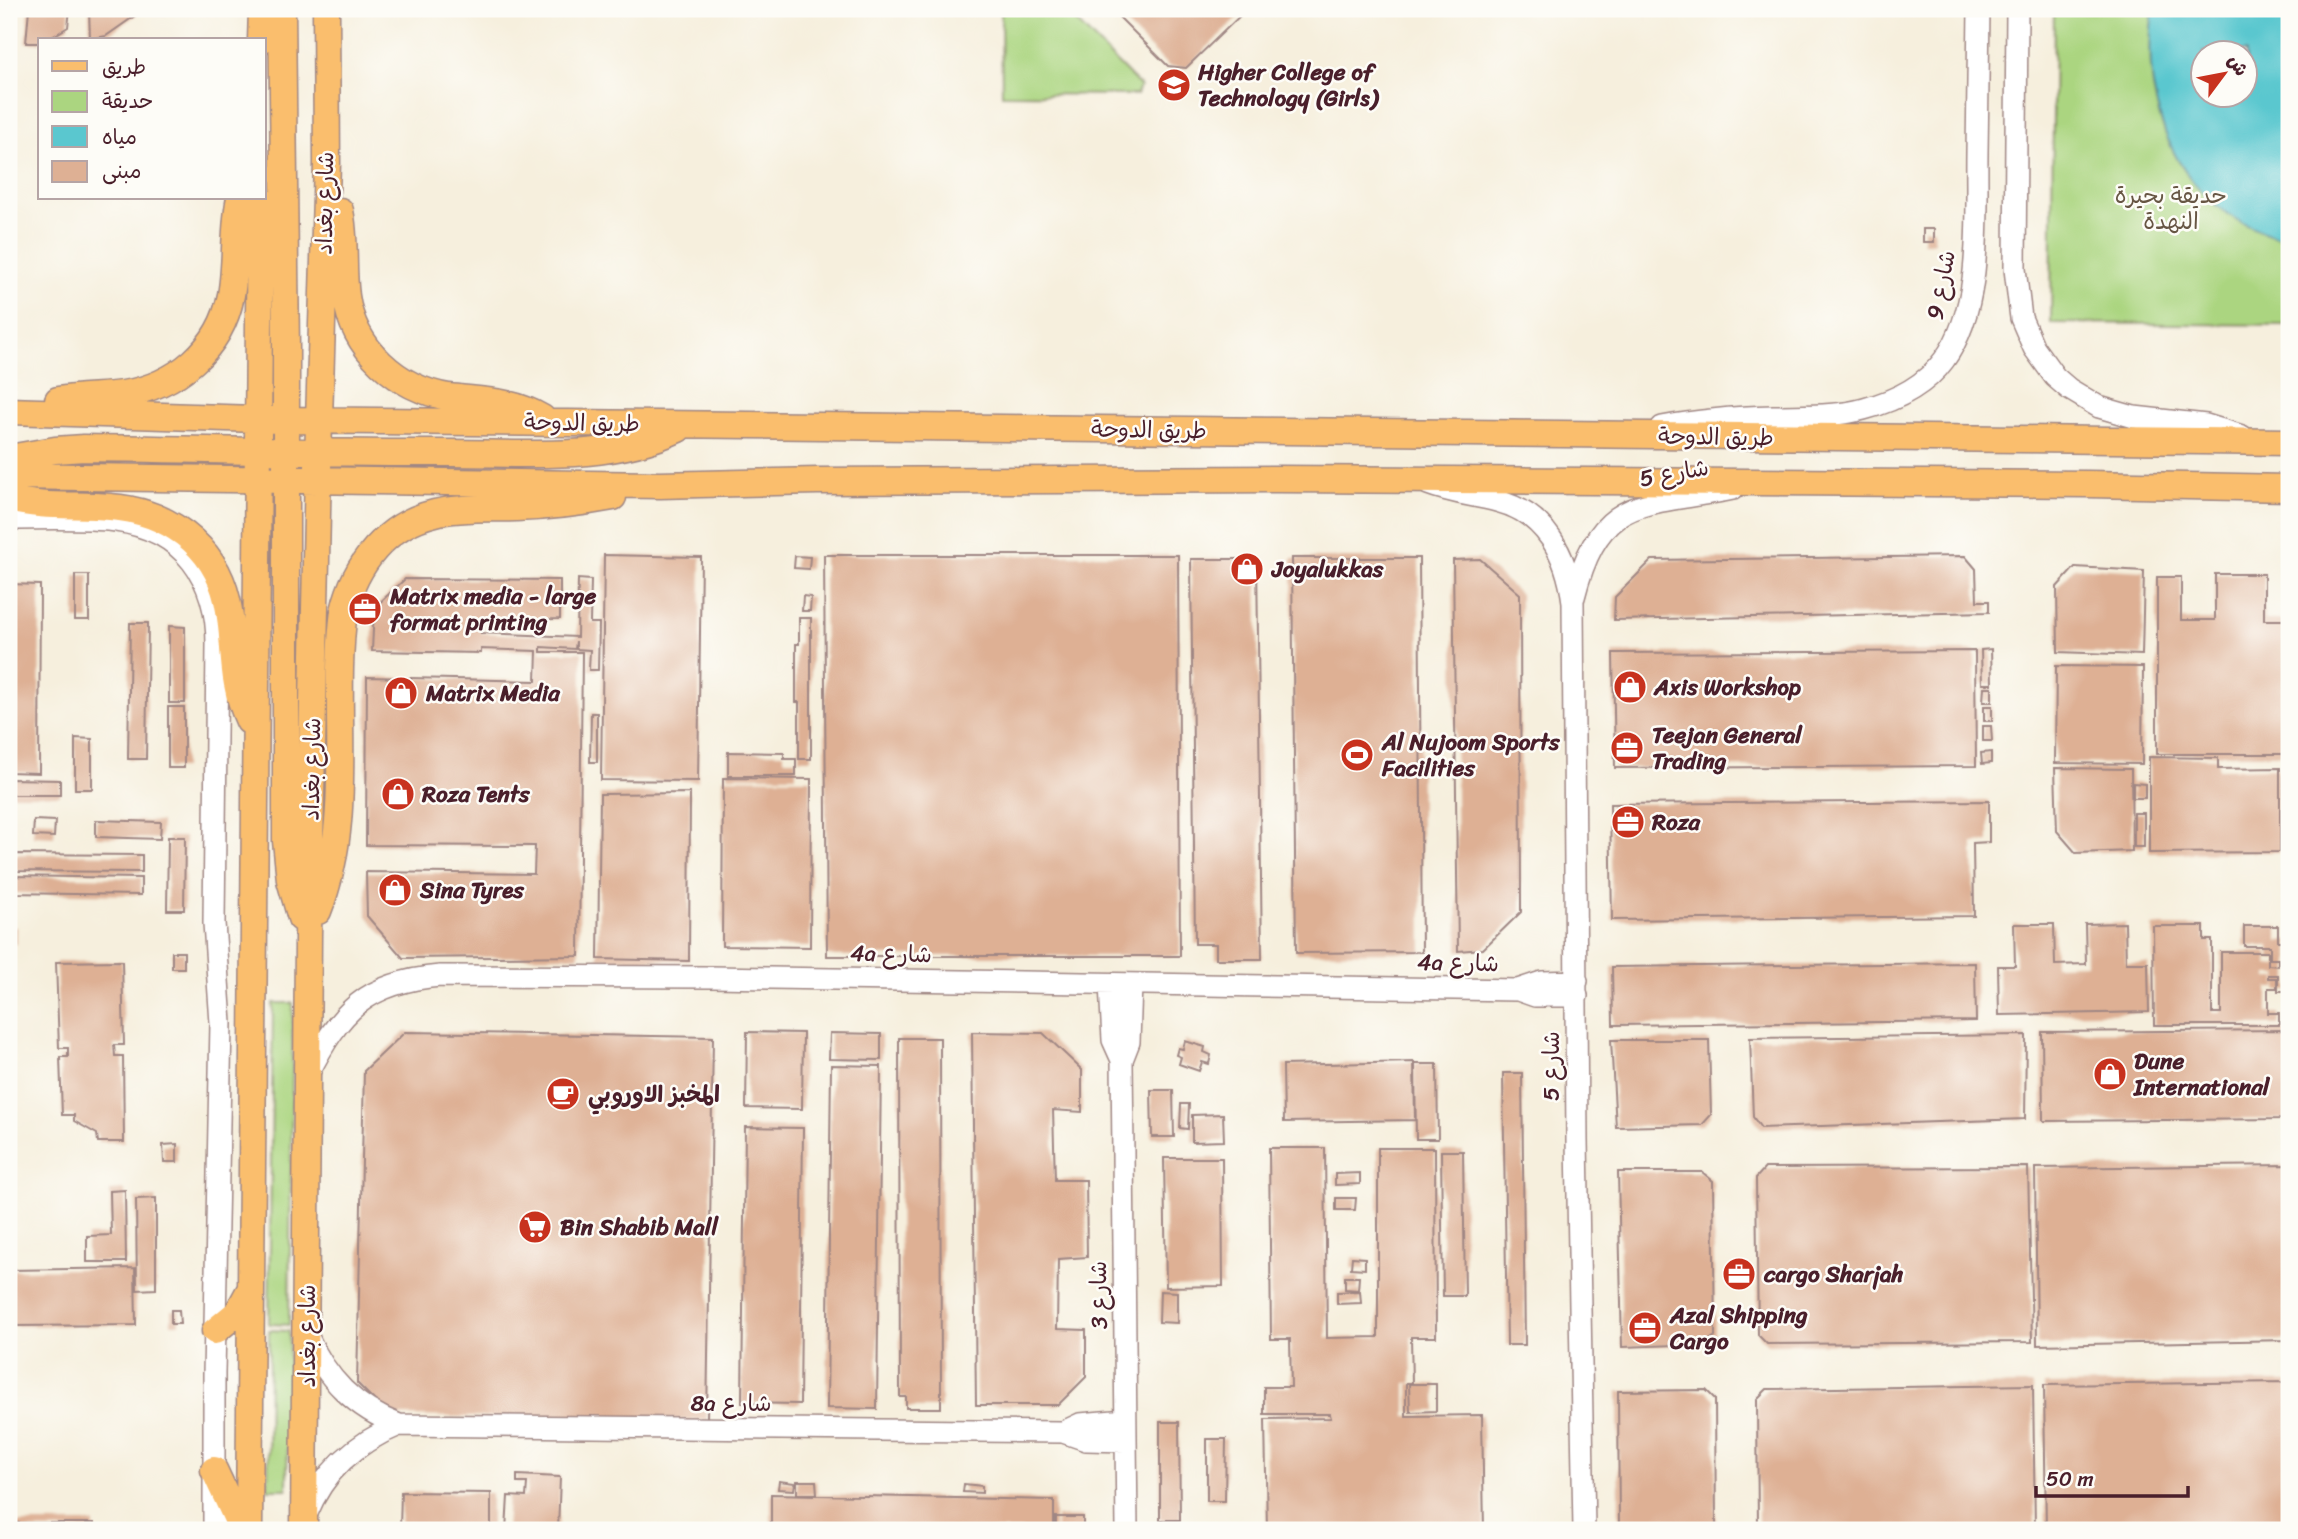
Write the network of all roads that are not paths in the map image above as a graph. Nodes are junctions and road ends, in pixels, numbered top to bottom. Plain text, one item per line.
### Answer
1 (262, 9) edge
2 (282, 9) edge
3 (326, 9) edge
4 (1979, 9) edge
5 (2017, 9) edge
6 (261, 38) edge
7 (327, 163) junction
8 (240, 200) edge
9 (260, 200) edge
10 (16, 411) edge
11 (257, 419) junction
12 (286, 420) junction
13 (319, 420) junction
14 (549, 422) junction
15 (690, 424) junction
16 (1629, 436) junction
17 (2257, 442) junction
18 (2289, 442) edge
19 (257, 452) junction
20 (286, 452) junction
21 (318, 453) junction
22 (9, 458) edge
23 (9, 476) edge
24 (256, 479) junction
25 (285, 480) junction
26 (318, 480) junction
27 (1419, 481) junction
28 (1756, 482) junction
29 (660, 485) junction
30 (2289, 488) edge
31 (9, 499) edge
32 (9, 519) edge
33 (1573, 602) junction
34 (255, 732) junction
35 (308, 936) junction
36 (1121, 984) junction
37 (1577, 989) junction
38 (307, 1076) junction
39 (252, 1287) junction
40 (215, 1331) junction
41 (307, 1335) junction
42 (399, 1425) junction
43 (1125, 1431) junction
44 (214, 1471) junction
45 (305, 1524) edge
46 (214, 1530) edge
47 (242, 1530) edge
48 (249, 1530) edge
49 (1127, 1530) edge
50 (1584, 1530) edge

1 - 6 main road
2 - 12 main road
3 - 7 main road, شارع بغداد
4 - 16 street, شارع 9
5 - 17 street
7 - 13 main road, شارع بغداد
7 - 14 main road
8 - 10 main road
9 - 11 main road
10 - 11 main road, طريق الدوحة
11 - 12 main road, طريق الدوحة
11 - 19 main road
12 - 13 main road, طريق الدوحة
12 - 20 main road
13 - 14 main road, طريق الدوحة
13 - 21 main road, شارع بغداد
14 - 15 main road, طريق الدوحة
15 - 16 main road, طريق الدوحة
15 - 21 main road
16 - 17 main road, طريق الدوحة
17 - 18 main road, طريق الدوحة
19 - 20 main road
19 - 22 main road
19 - 24 main road
20 - 21 main road
20 - 25 main road
21 - 26 main road, شارع بغداد
23 - 24 main road, طريق الدوحة
24 - 25 main road, طريق الدوحة
24 - 34 main road
25 - 26 main road, طريق الدوحة
25 - 35 main road
26 - 29 main road, طريق الدوحة
26 - 35 main road, شارع بغداد
27 - 28 main road, طريق الدوحة
27 - 29 main road, طريق الدوحة
27 - 33 street, شارع 5
28 - 30 main road, طريق الدوحة
28 - 33 street, شارع 5
29 - 35 main road
31 - 34 main road
32 - 40 street
33 - 37 street, شارع 5
34 - 39 main road
35 - 38 main road, شارع بغداد
36 - 37 street, 4a شارع
36 - 38 street, 4a شارع
36 - 43 street, شارع 3
37 - 50 street, شارع 5
38 - 41 main road, شارع بغداد
39 - 40 main road
39 - 48 main road
40 - 44 street
41 - 42 street, 8a شارع
41 - 45 main road, شارع بغداد
42 - 43 street, 8a شارع
42 - 45 street, 8a شارع
43 - 49 street, شارع 3
44 - 46 street
44 - 47 main road

